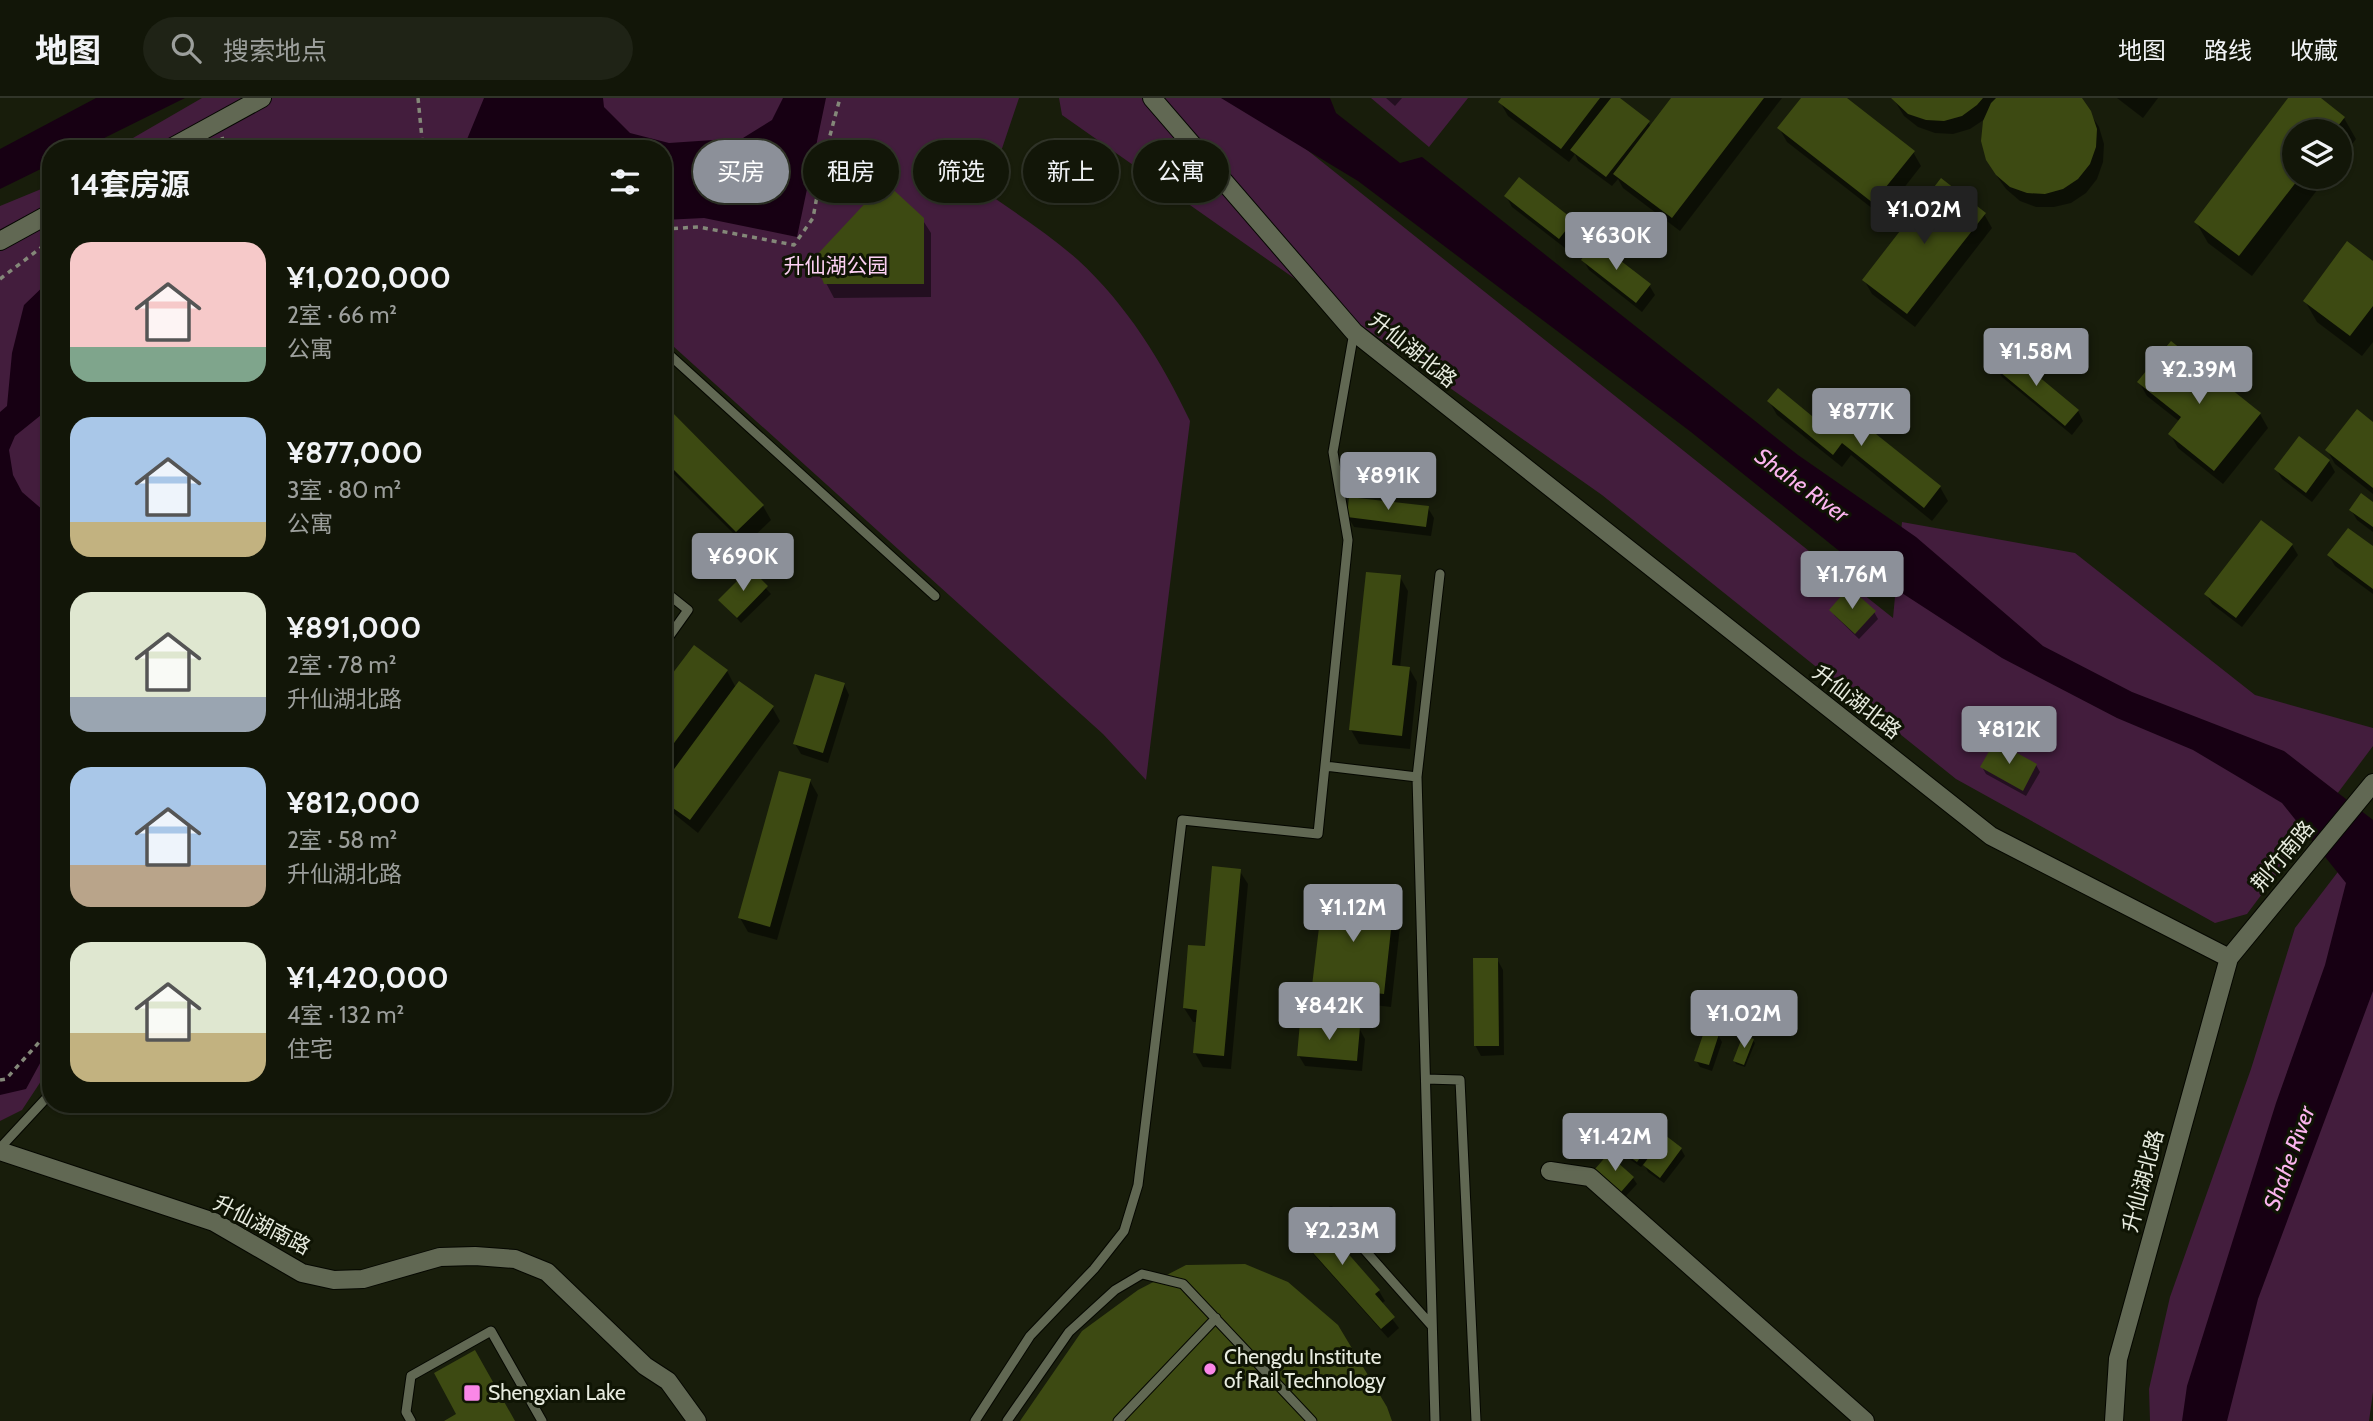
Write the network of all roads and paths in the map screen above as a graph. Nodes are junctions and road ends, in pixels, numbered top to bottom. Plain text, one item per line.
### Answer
1 (262, 98) edge
2 (418, 98) edge
3 (840, 98) edge
4 (1152, 98) edge
5 (185, 140) edge
6 (422, 140) edge
7 (42, 218) edge
8 (672, 229) edge
9 (0, 240) edge
10 (42, 247) edge
11 (0, 279) edge
12 (1354, 332) junction
13 (672, 357) edge
14 (1440, 574) dead end
15 (935, 596) dead end
16 (672, 597) edge
17 (672, 632) edge
18 (1325, 766) junction
19 (1418, 777) junction
20 (2373, 783) edge
21 (2229, 958) junction
22 (42, 1039) edge
23 (1426, 1079) junction
24 (0, 1080) edge
25 (42, 1103) edge
26 (0, 1149) edge
27 (1550, 1171) dead end
28 (1331, 1212) dead end
29 (1216, 1318) junction
30 (1432, 1326) junction
31 (411, 1421) edge
32 (542, 1421) edge
33 (697, 1421) edge
34 (975, 1421) edge
35 (1007, 1421) edge
36 (1118, 1421) edge
37 (1312, 1421) edge
38 (1435, 1421) edge
39 (1476, 1421) edge
40 (1865, 1421) edge
41 (2114, 1421) edge

1 - 5 street
2 - 6 path
3 - 8 path
4 - 12 street, 升仙湖北路
7 - 9 street
10 - 11 path
12 - 18 lane
12 - 21 street, 升仙湖北路
13 - 15 lane
14 - 19 lane
16 - 17 lane
18 - 19 lane
18 - 34 lane
19 - 23 lane
20 - 21 street, 荆竹南路
21 - 41 street, 升仙湖北路
22 - 24 path
23 - 30 lane
23 - 39 lane
25 - 26 lane
26 - 33 street, 升仙湖南路
27 - 40 street
28 - 30 lane
29 - 35 lane
29 - 36 lane
29 - 37 lane
30 - 38 lane
31 - 32 lane

